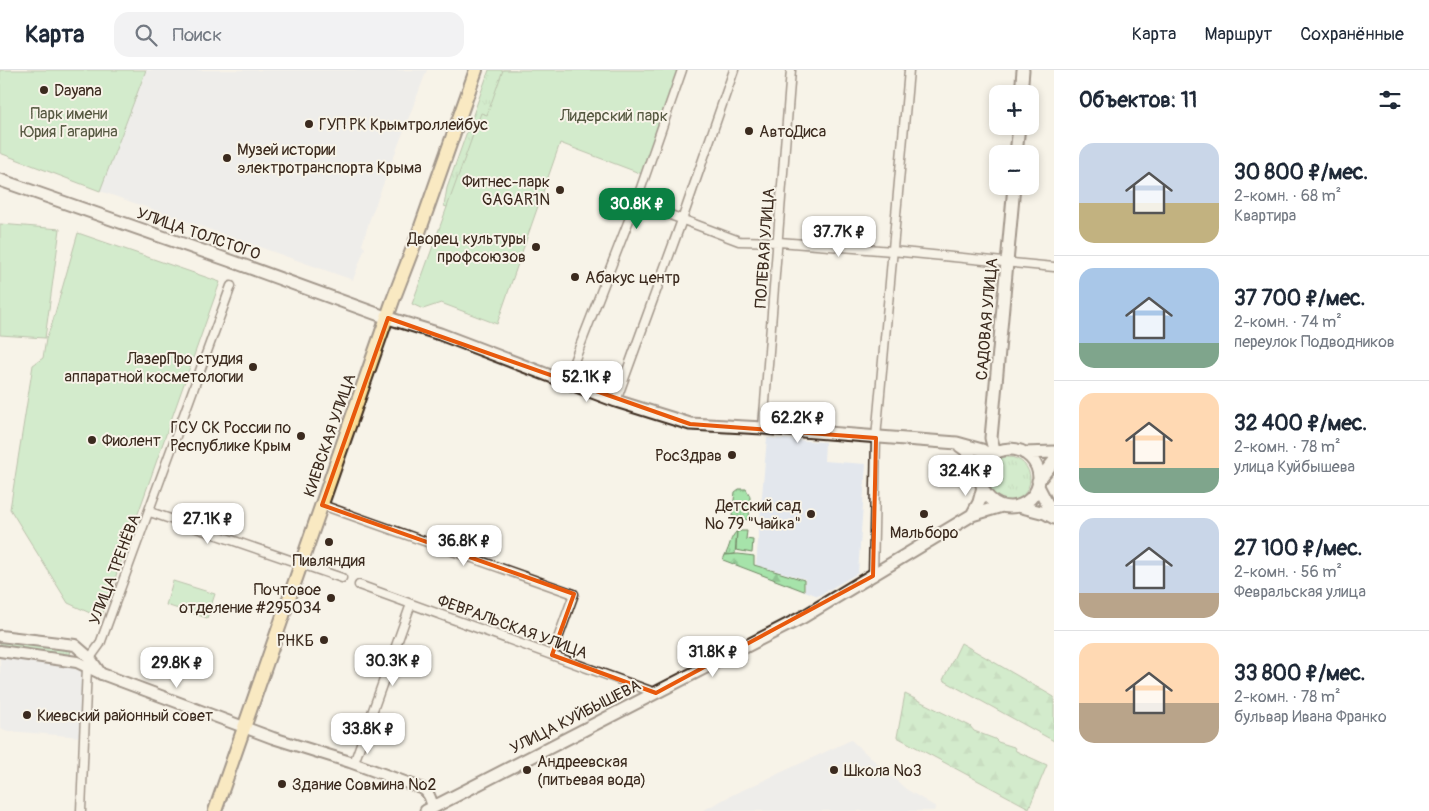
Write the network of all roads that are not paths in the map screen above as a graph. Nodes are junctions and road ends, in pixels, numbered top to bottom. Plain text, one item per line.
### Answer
1 (476, 70) edge
2 (682, 70) edge
3 (734, 70) edge
4 (791, 70) edge
5 (909, 70) edge
6 (1023, 70) edge
7 (1022, 85) edge
8 (0, 180) edge
9 (1013, 195) edge
10 (636, 202) junction
11 (682, 220) junction
12 (779, 242) junction
13 (892, 251) junction
14 (1007, 262) junction
15 (1054, 267) edge
16 (231, 286) dead end
17 (388, 318) junction
18 (566, 382) junction
19 (616, 401) junction
20 (763, 428) junction
21 (876, 438) junction
22 (957, 443) junction
23 (1054, 452) edge
24 (1024, 453) junction
25 (993, 455) junction
26 (1054, 461) edge
27 (982, 481) junction
28 (1038, 484) junction
29 (322, 506) junction
30 (1002, 506) junction
31 (1018, 506) junction
32 (150, 512) junction
33 (972, 515) junction
34 (1054, 517) edge
35 (301, 564) junction
36 (874, 576) junction
37 (342, 578) dead end
38 (360, 585) dead end
39 (411, 604) junction
40 (0, 636) edge
41 (0, 651) edge
42 (552, 655) junction
43 (88, 662) junction
44 (656, 692) junction
45 (244, 727) junction
46 (354, 763) junction
47 (431, 810) edge
48 (81, 811) edge
49 (215, 811) edge

1 - 17 main road, КИЕВСКАЯ УЛИЦА
2 - 10 street
3 - 11 street
4 - 12 street, ПОЛЕВАЯ УЛИЦА
5 - 13 street
6 - 7 main road
8 - 17 main road, УЛИЦА ТОЛСТОГО
9 - 14 main road, САДОВАЯ УЛИЦА
10 - 11 street
10 - 18 street
11 - 12 street
11 - 19 street
12 - 13 street
12 - 20 street, ПОЛЕВАЯ УЛИЦА
13 - 14 street
13 - 21 street
14 - 15 street
14 - 25 main road, САДОВАЯ УЛИЦА
16 - 32 street, УЛИЦА ТРЕНЁВА
17 - 18 main road, УЛИЦА ТОЛСТОГО
17 - 29 main road, КИЕВСКАЯ УЛИЦА
18 - 19 main road, УЛИЦА ТОЛСТОГО
19 - 20 main road, УЛИЦА ТОЛСТОГО
20 - 21 main road, УЛИЦА ТОЛСТОГО
21 - 22 main road, УЛИЦА ТОЛСТОГО
21 - 36 street
22 - 25 main road, УЛИЦА ТОЛСТОГО
22 - 27 main road
23 - 24 main road
24 - 25 main road
24 - 28 main road
25 - 27 main road
26 - 28 main road
27 - 30 main road
27 - 33 main road
28 - 31 main road
28 - 34 main road
29 - 35 main road, КИЕВСКАЯ УЛИЦА
29 - 42 street
30 - 31 main road
30 - 33 main road, УЛИЦА КУЙБЫШЕВА
31 - 34 main road
32 - 35 street
32 - 43 street, УЛИЦА ТРЕНЁВА
33 - 36 main road, УЛИЦА КУЙБЫШЕВА
35 - 37 street
35 - 45 main road, КИЕВСКАЯ УЛИЦА
36 - 44 main road, УЛИЦА КУЙБЫШЕВА
38 - 39 street, ФЕВРАЛЬСКАЯ УЛИЦА
39 - 42 street, ФЕВРАЛЬСКАЯ УЛИЦА
39 - 46 street
40 - 43 street
41 - 43 street
42 - 44 street, ФЕВРАЛЬСКАЯ УЛИЦА
43 - 45 street
43 - 48 street, УЛИЦА ТРЕНЁВА
44 - 47 main road, УЛИЦА КУЙБЫШЕВА
45 - 46 street
45 - 49 main road, КИЕВСКАЯ УЛИЦА
46 - 47 street

